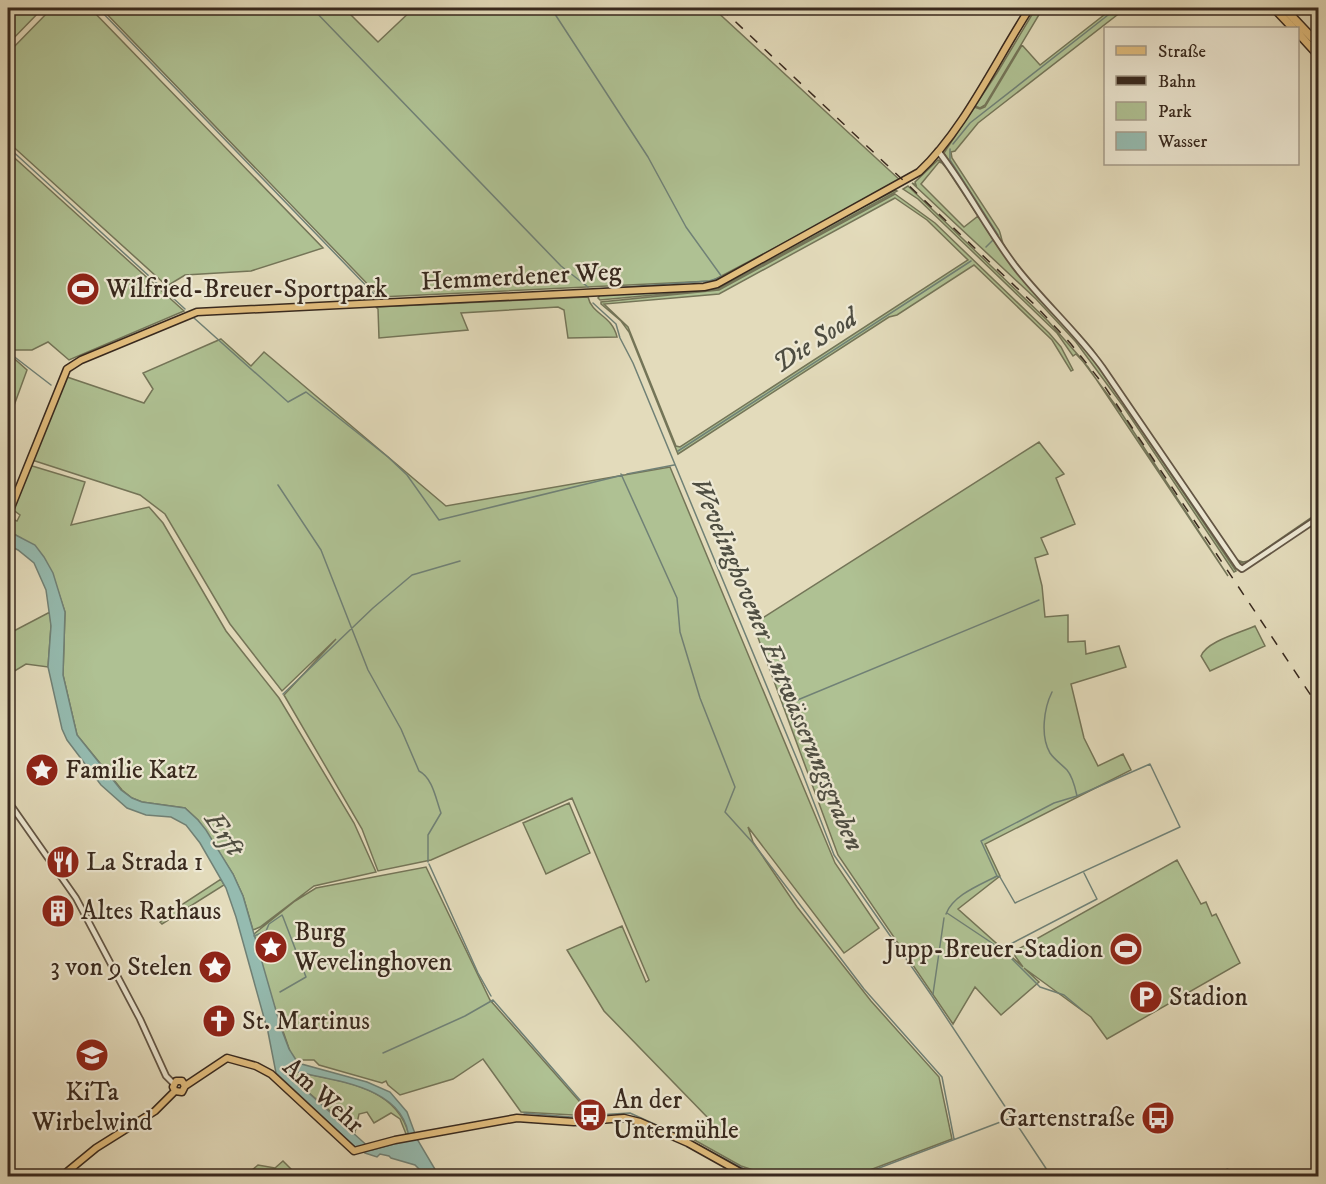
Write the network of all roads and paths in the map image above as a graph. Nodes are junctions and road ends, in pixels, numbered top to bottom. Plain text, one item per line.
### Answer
1 (1030, 8) edge
2 (1274, 8) edge
3 (1284, 8) edge
4 (1292, 27) edge
5 (1299, 34) edge
6 (1318, 44) edge
7 (1318, 55) edge
8 (938, 151) junction
9 (8, 514) edge
10 (1318, 518) edge
11 (8, 801) edge
12 (175, 1088) junction
13 (62, 1176) edge
14 (758, 1176) edge

1 - 8 main road, Hemmerdener Weg
2 - 4 highway
3 - 6 highway
5 - 7 highway
8 - 9 main road, Hemmerdener Weg
8 - 10 street
11 - 12 street
12 - 13 main road
12 - 14 main road, Am Wehr

